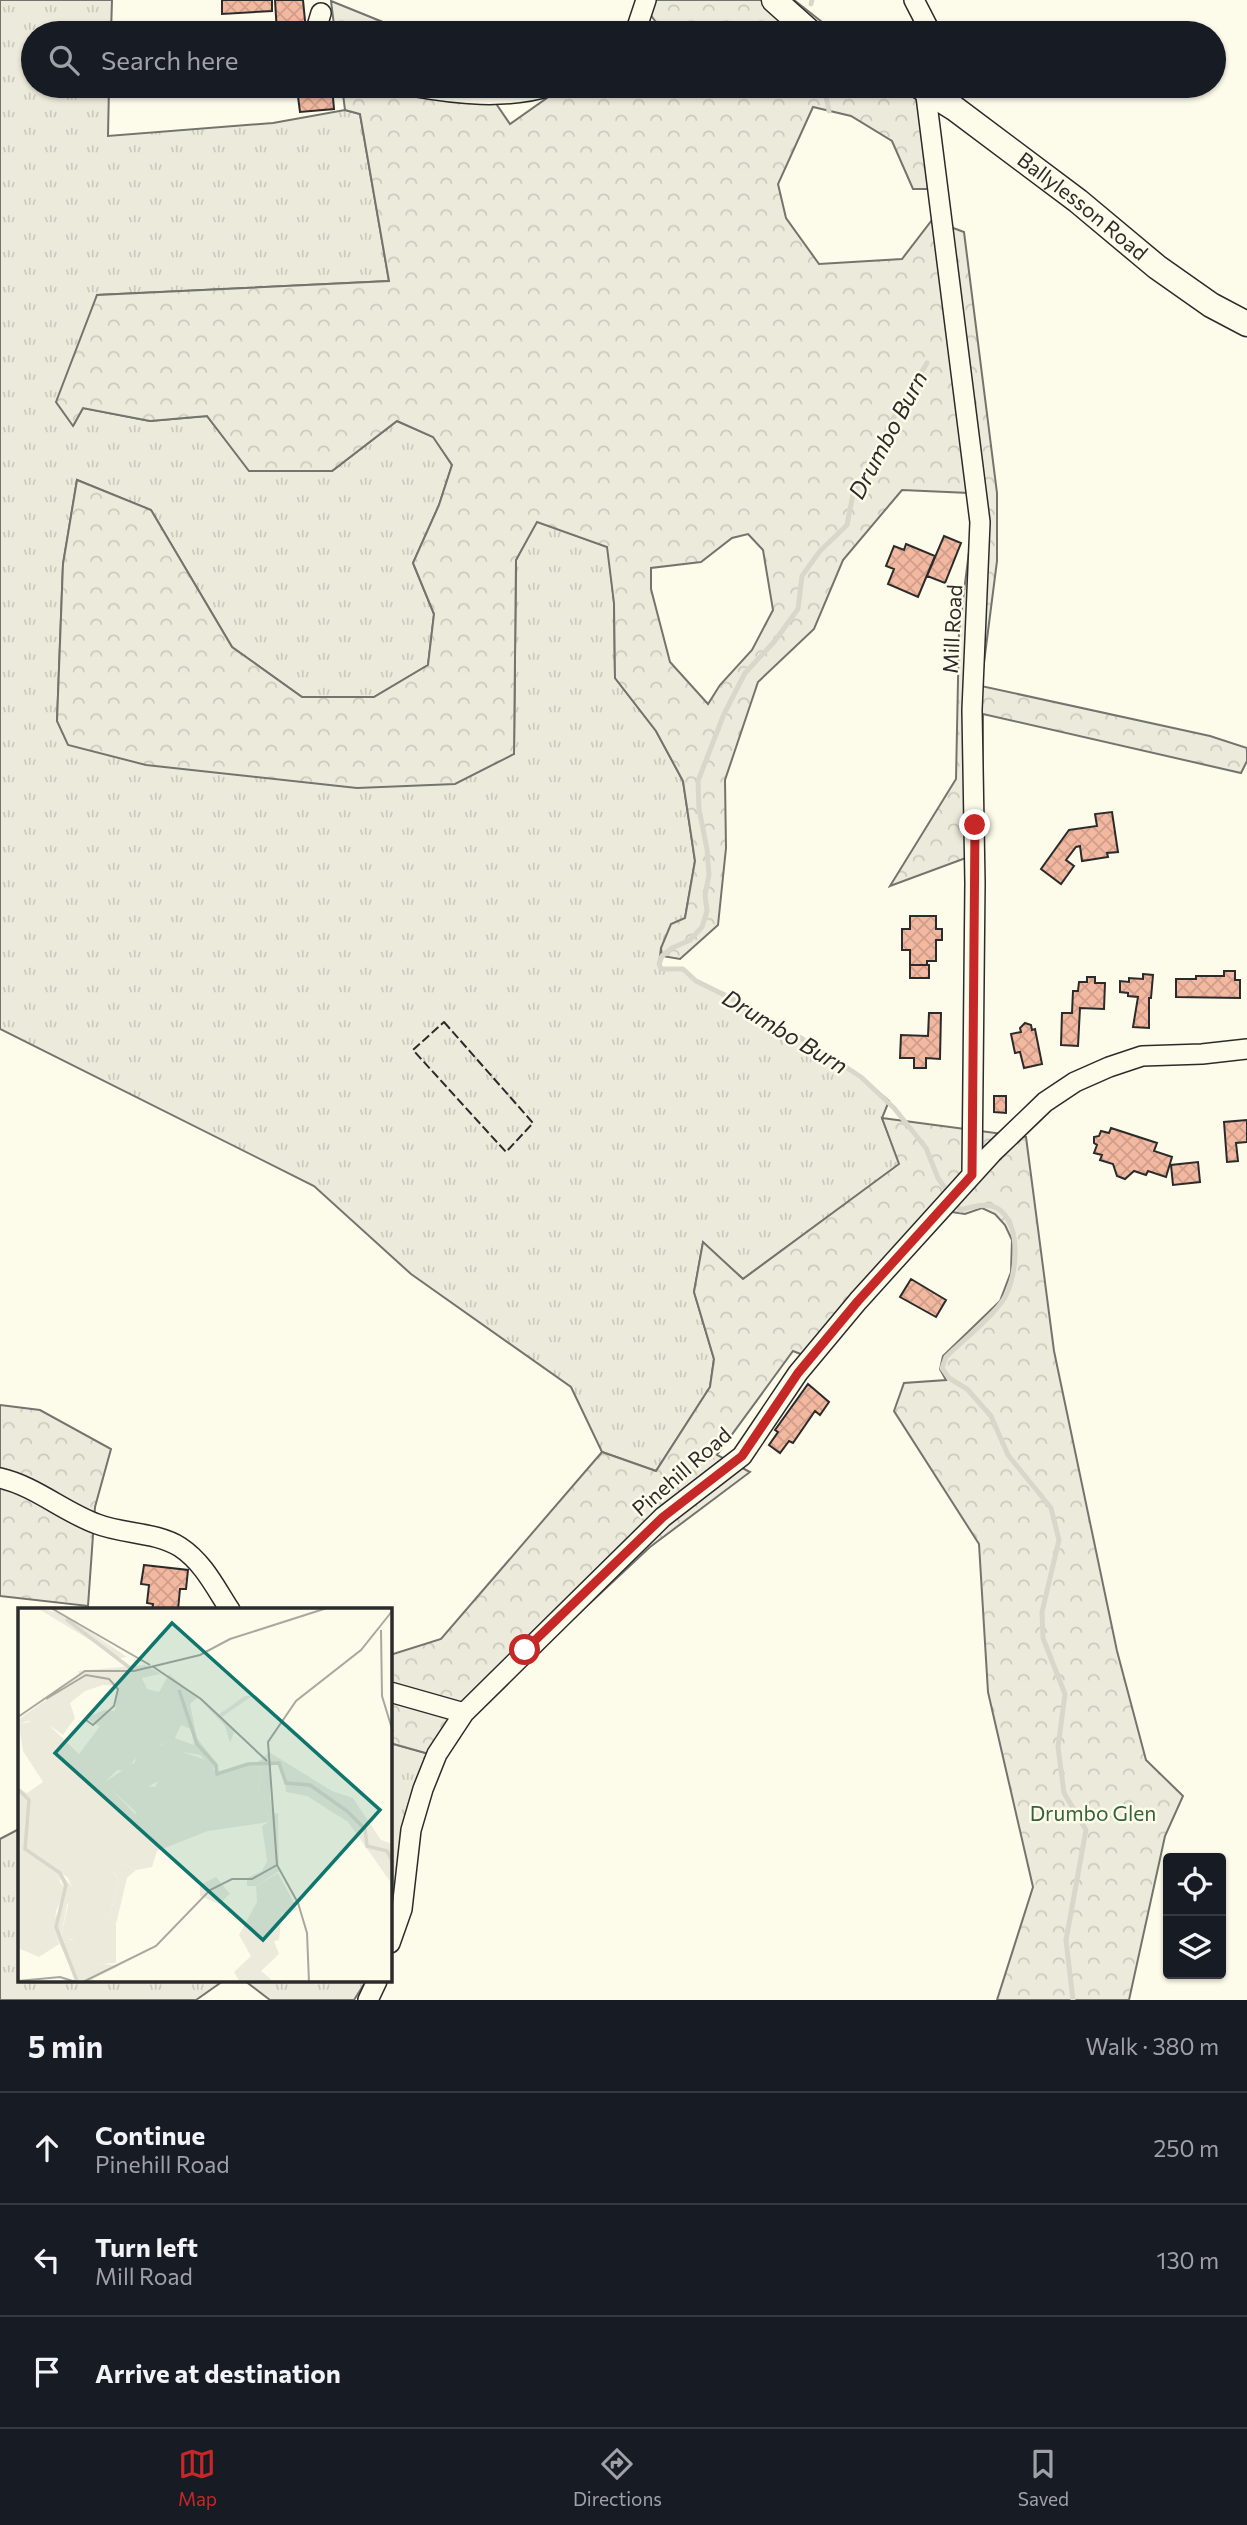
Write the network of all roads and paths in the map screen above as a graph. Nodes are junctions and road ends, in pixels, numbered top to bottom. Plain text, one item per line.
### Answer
1 (646, 0) edge
2 (774, 0) edge
3 (914, 0) edge
4 (321, 13) dead end
5 (319, 21) edge
6 (639, 21) edge
7 (798, 21) edge
8 (925, 21) edge
9 (923, 98) edge
10 (939, 98) edge
11 (1247, 324) edge
12 (1247, 1049) edge
13 (966, 1182) junction
14 (0, 1478) edge
15 (229, 1608) edge
16 (392, 1693) edge
17 (464, 1713) junction
18 (392, 1937) edge
19 (377, 1982) edge
20 (368, 2000) edge

1 - 6 street
2 - 7 main road
3 - 8 street
4 - 5 street
9 - 13 street, Mill Road
10 - 11 main road, Ballylesson Road
12 - 13 street, Pinehill Road
13 - 17 street, Pinehill Road
14 - 15 street
16 - 17 street
17 - 18 street, Pinehill Road
19 - 20 street

